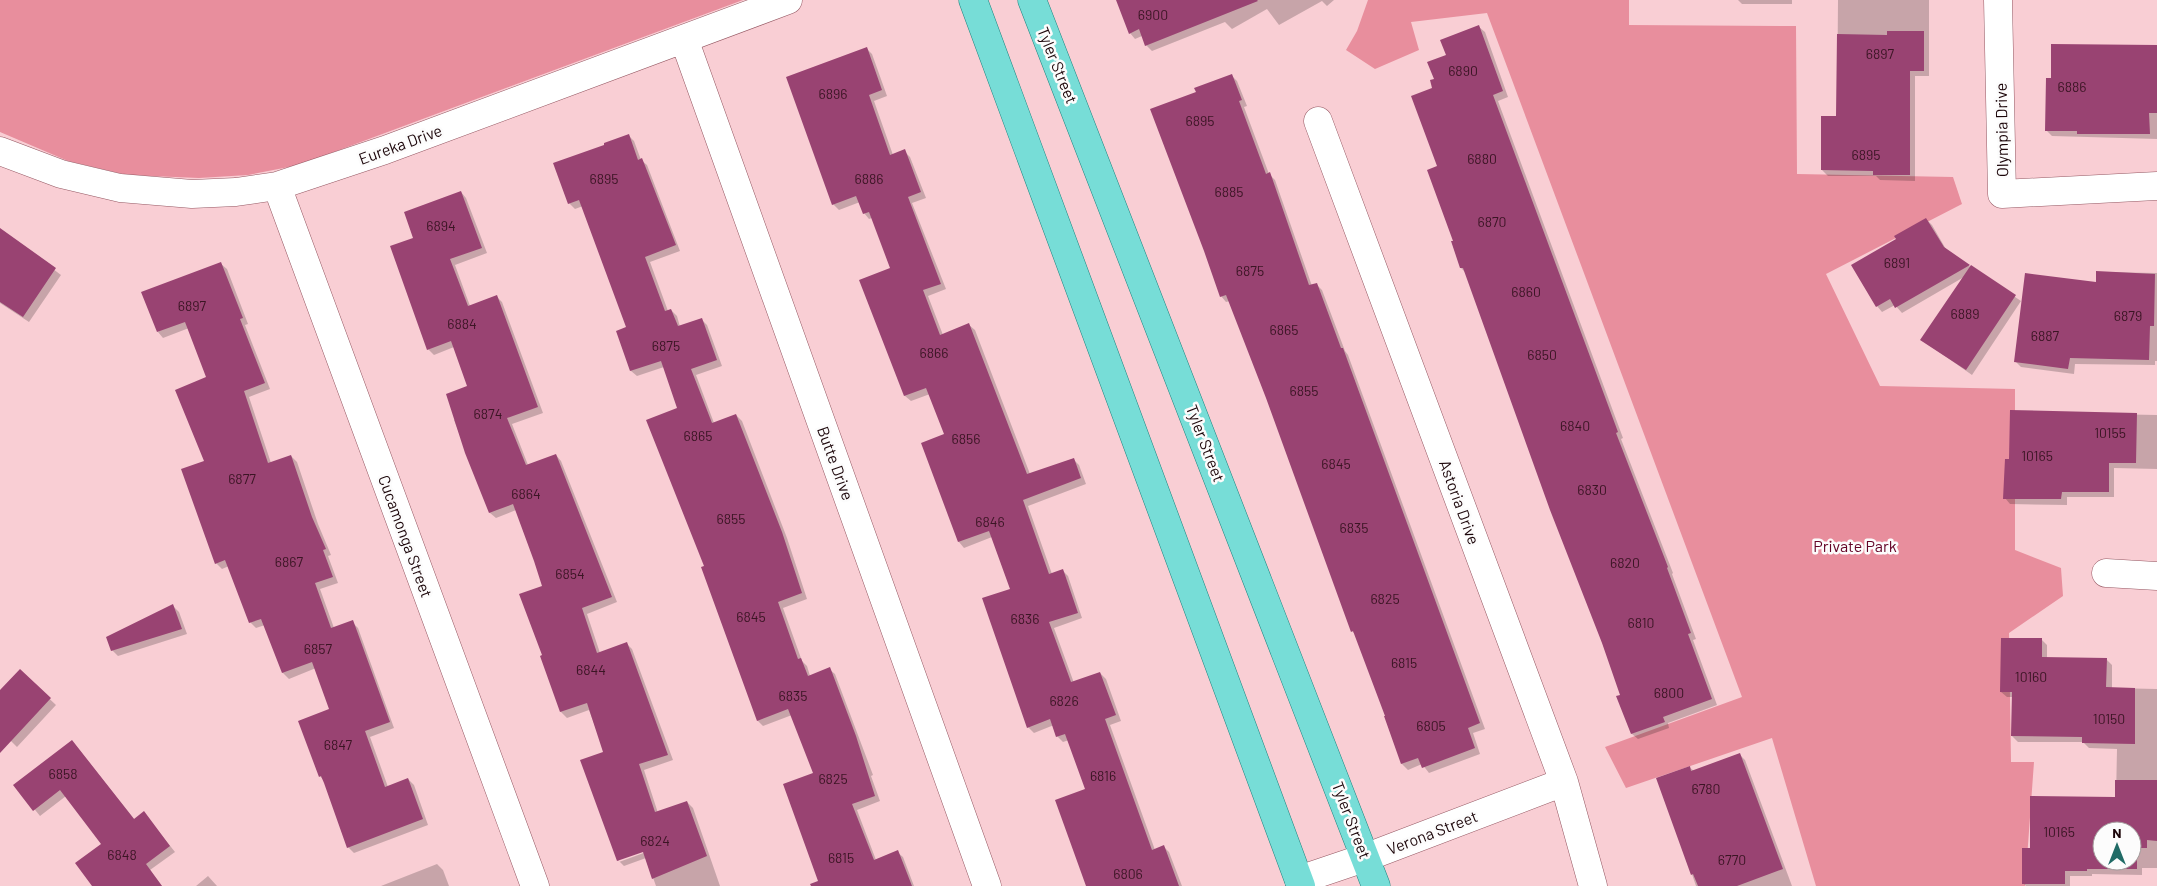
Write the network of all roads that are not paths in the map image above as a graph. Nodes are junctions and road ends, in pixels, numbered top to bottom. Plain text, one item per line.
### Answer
1 (788, 0) edge
2 (972, 0) edge
3 (1032, 0) edge
4 (1998, 0) edge
5 (684, 39) junction
6 (1318, 121) dead end
7 (0, 151) edge
8 (276, 186) junction
9 (2157, 186) edge
10 (2106, 573) dead end
11 (2157, 576) edge
12 (1564, 782) junction
13 (1366, 857) junction
14 (1300, 883) edge
15 (535, 886) edge
16 (987, 886) edge
17 (1376, 886) edge
18 (1593, 886) edge

1 - 5 street, Eureka Drive
2 - 14 main road
3 - 13 main road, Tyler Street
4 - 9 street, Olympia Drive
5 - 8 street, Eureka Drive
5 - 16 street, Butte Drive
6 - 12 street, Astoria Drive
7 - 8 street, Eureka Drive
8 - 15 street, Cucamonga Street
10 - 11 street
12 - 13 street, Verona Street
12 - 18 street, Astoria Drive
13 - 14 street, Verona Street
13 - 17 main road, Tyler Street

